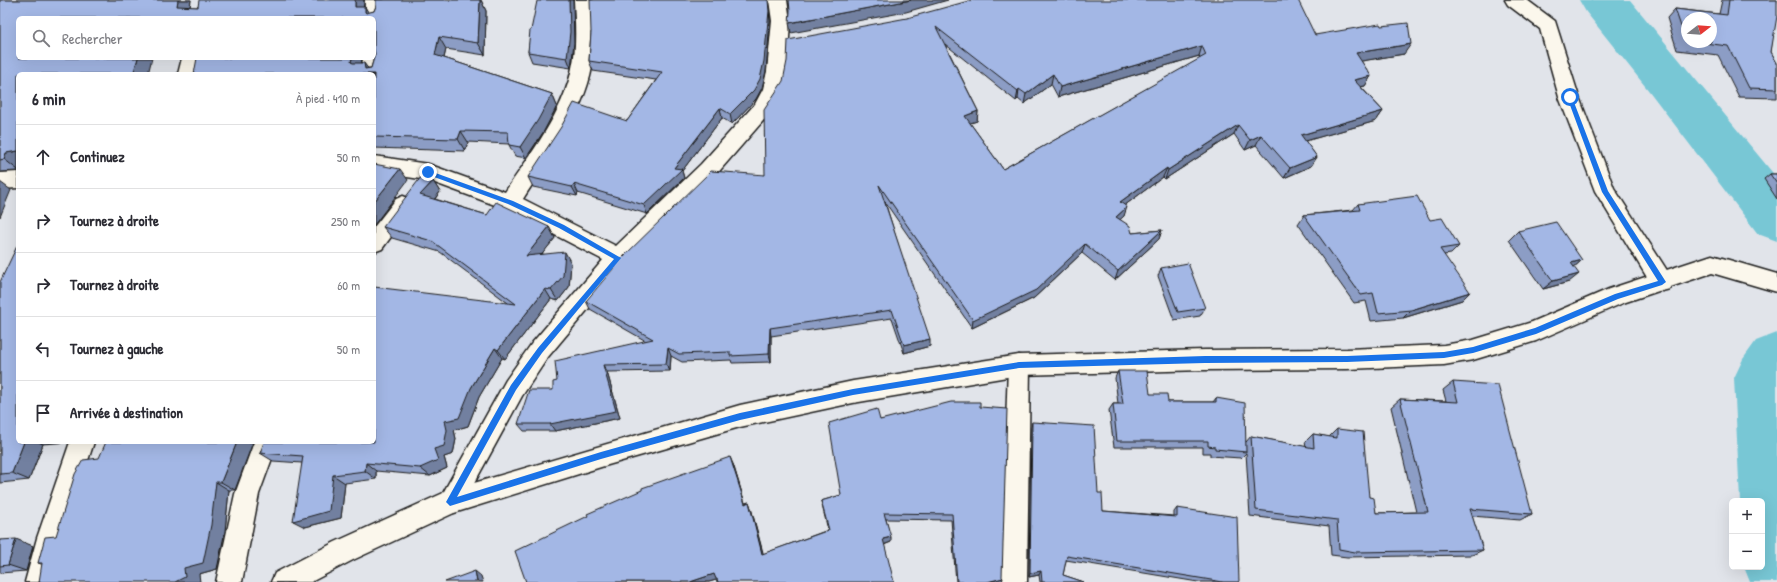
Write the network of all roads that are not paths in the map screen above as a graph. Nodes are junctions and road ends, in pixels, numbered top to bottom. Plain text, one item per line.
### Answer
1 (374, 0) edge
2 (583, 0) edge
3 (778, 0) edge
4 (1514, 0) edge
5 (373, 16) edge
6 (191, 60) edge
7 (372, 60) edge
8 (188, 72) edge
9 (371, 72) edge
10 (376, 164) edge
11 (428, 172) junction
12 (16, 180) edge
13 (0, 181) edge
14 (510, 202) junction
15 (376, 240) edge
16 (618, 258) junction
17 (1662, 282) junction
18 (1777, 283) edge
19 (1019, 365) junction
20 (81, 444) edge
21 (265, 444) edge
22 (450, 502) junction
23 (38, 582) edge
24 (229, 582) edge
25 (284, 582) edge
26 (1014, 582) edge

1 - 5 street
2 - 14 street
3 - 16 street
4 - 17 street
6 - 8 street
7 - 9 street
10 - 11 street
11 - 14 street
11 - 15 street
12 - 13 street
14 - 16 street
16 - 22 street
17 - 18 street
17 - 19 street
19 - 22 street
19 - 26 street
20 - 23 street
21 - 24 street
22 - 25 street

